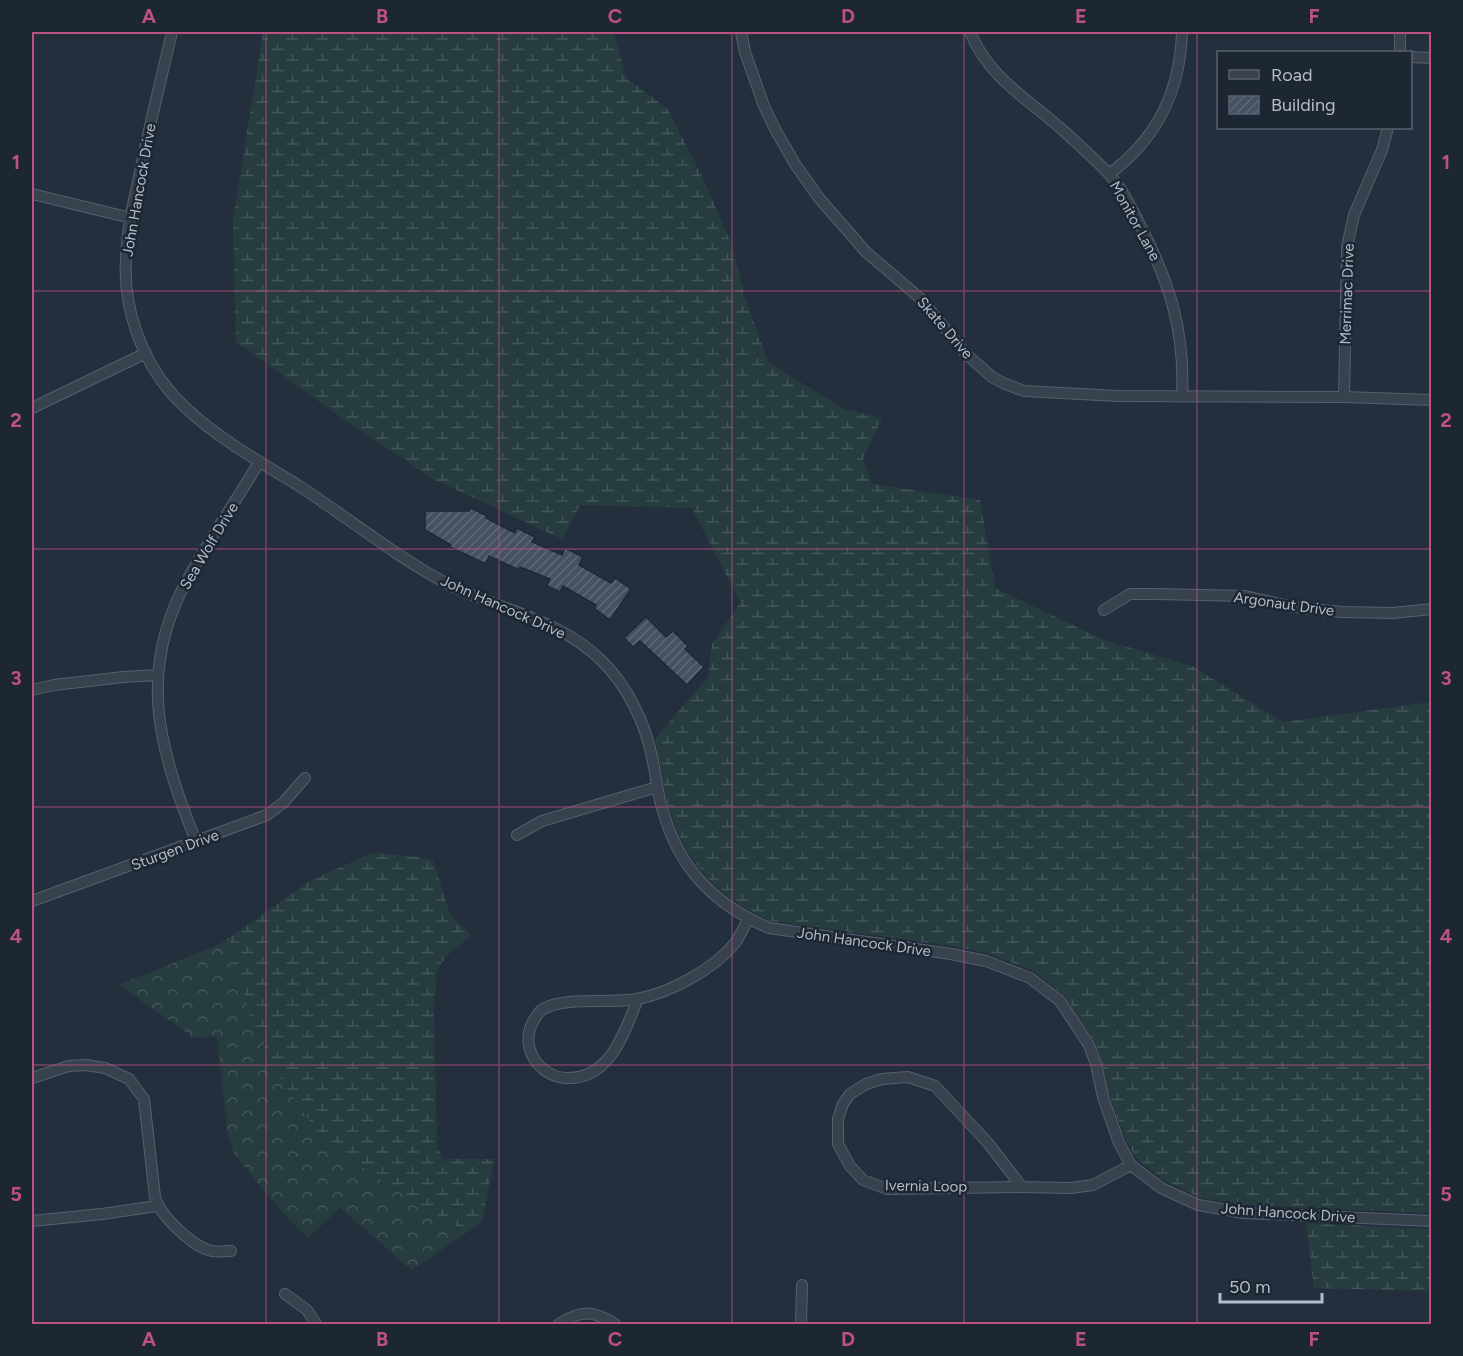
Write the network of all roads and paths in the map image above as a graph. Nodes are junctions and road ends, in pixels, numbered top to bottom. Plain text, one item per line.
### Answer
1 (172, 32) edge
2 (741, 32) edge
3 (970, 32) edge
4 (1182, 32) edge
5 (1400, 32) edge
6 (1400, 51) edge
7 (1412, 57) edge
8 (1431, 58) edge
9 (1388, 129) edge
10 (1109, 174) junction
11 (32, 194) edge
12 (130, 218) junction
13 (146, 353) junction
14 (1182, 395) junction
15 (1344, 397) junction
16 (1431, 400) edge
17 (32, 408) edge
18 (260, 462) junction
19 (1431, 609) edge
20 (1104, 610) dead end
21 (157, 675) junction
22 (32, 690) edge
23 (305, 778) dead end
24 (657, 788) junction
25 (517, 835) dead end
26 (196, 841) junction
27 (32, 901) edge
28 (748, 919) junction
29 (638, 999) junction
30 (32, 1078) edge
31 (1131, 1164) junction
32 (1022, 1187) junction
33 (157, 1206) junction
34 (32, 1221) edge
35 (1431, 1221) edge
36 (231, 1251) dead end
37 (802, 1285) dead end
38 (285, 1294) dead end
39 (316, 1324) edge
40 (559, 1324) edge
41 (615, 1324) edge
42 (801, 1324) edge

1 - 12 street, John Hancock Drive
2 - 14 street, Skate Drive
3 - 10 street, Monitor Lane
4 - 10 street
5 - 6 street
7 - 8 street
9 - 15 street, Merrimac Drive
10 - 14 street, Monitor Lane
11 - 12 street
12 - 13 street, John Hancock Drive
13 - 17 street
13 - 18 street, John Hancock Drive
14 - 15 street, Skate Drive
15 - 16 street, Skate Drive
18 - 21 street, Sea Wolf Drive
18 - 24 street, John Hancock Drive
19 - 20 street, Argonaut Drive
21 - 22 street
21 - 26 street, Sea Wolf Drive
23 - 26 street, Sturgen Drive
24 - 25 street
24 - 28 street, John Hancock Drive
26 - 27 street, Sturgen Drive
28 - 29 street
28 - 31 street, John Hancock Drive
29 - 29 street
30 - 33 street
31 - 32 street, Ivernia Loop
31 - 35 street, John Hancock Drive
32 - 32 street, Ivernia Loop
33 - 34 street
33 - 36 street
37 - 42 street
38 - 39 street
40 - 41 street

